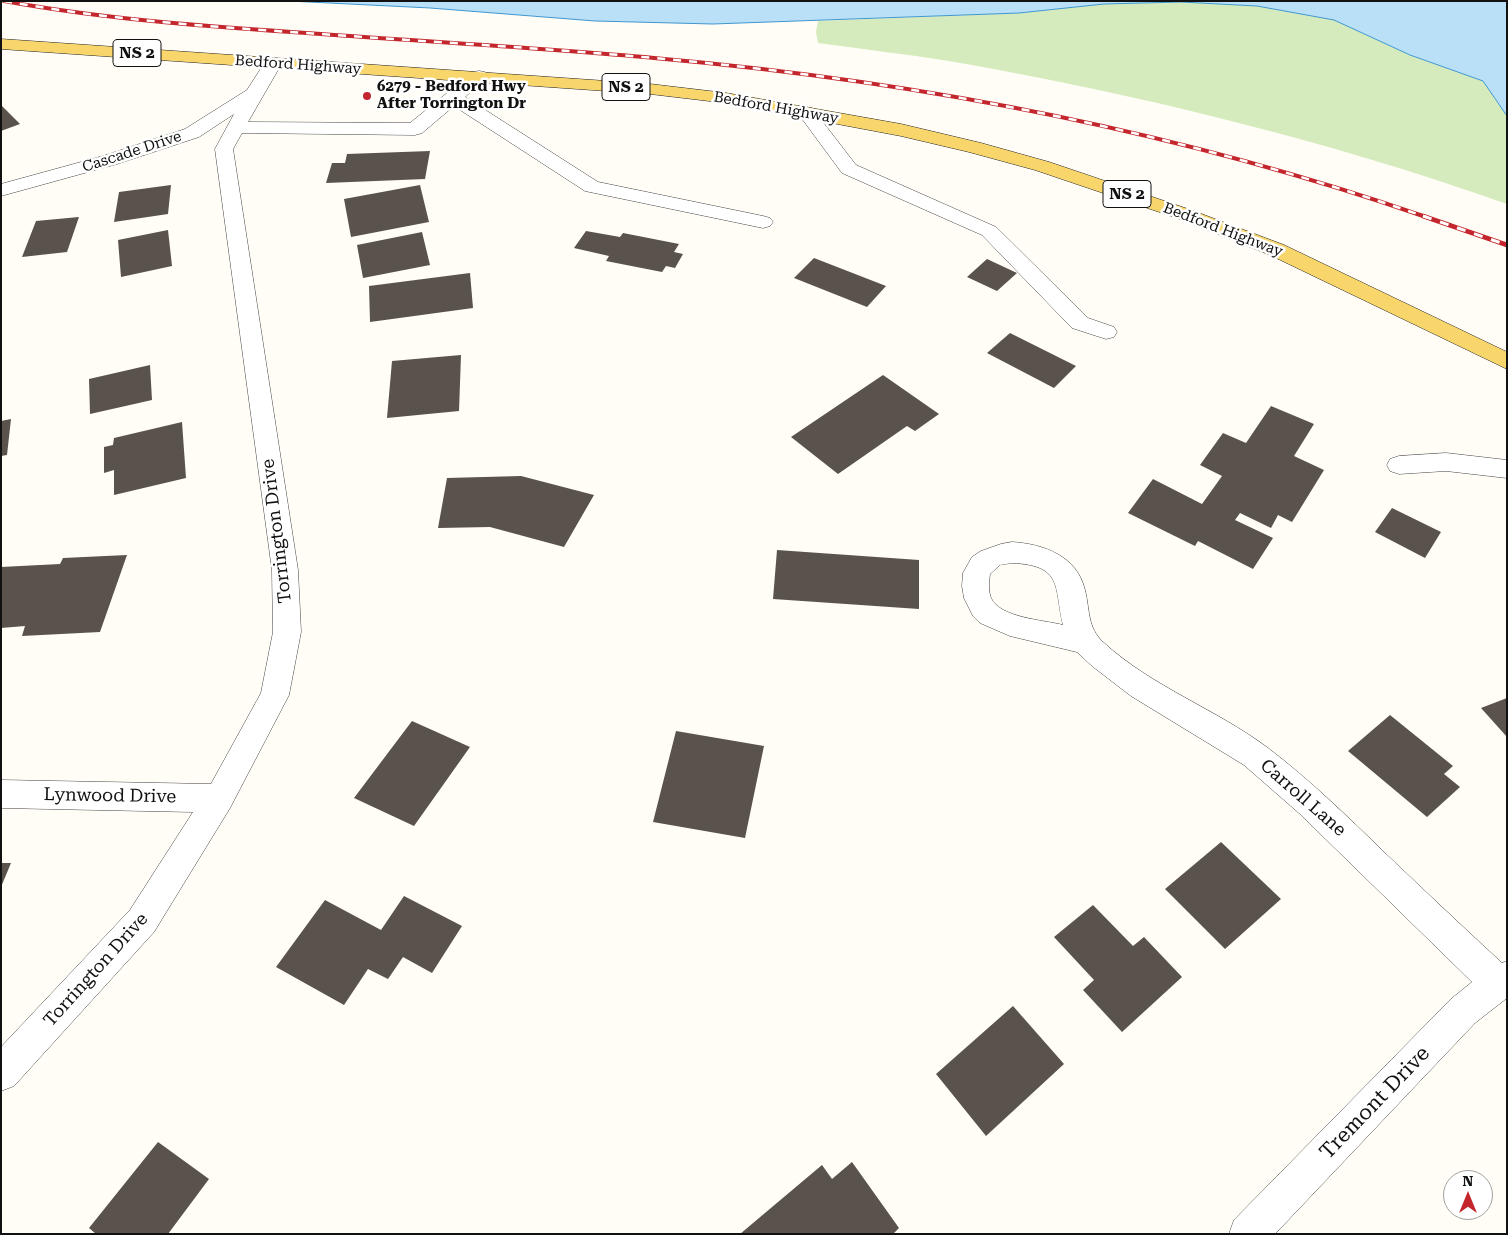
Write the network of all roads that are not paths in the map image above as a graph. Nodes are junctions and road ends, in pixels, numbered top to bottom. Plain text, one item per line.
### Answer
1 (1, 44) edge
2 (273, 63) junction
3 (480, 76) junction
4 (254, 93) junction
5 (453, 97) junction
6 (806, 112) junction
7 (236, 127) junction
8 (1, 190) edge
9 (763, 222) dead end
10 (1106, 332) dead end
11 (1507, 361) edge
12 (1399, 464) dead end
13 (1507, 469) edge
14 (1085, 643) dead end
15 (1, 794) edge
16 (219, 798) junction
17 (1502, 980) edge
18 (1, 1073) edge
19 (1248, 1234) edge

1 - 2 main road, Bedford Highway / NS 2
2 - 3 main road, Bedford Highway / NS 2
2 - 4 street, Torrington Drive
3 - 5 street
3 - 6 main road, Bedford Highway / NS 2
4 - 7 street, Torrington Drive
4 - 8 street, Cascade Drive
5 - 7 street
5 - 9 street
6 - 10 street
6 - 11 main road, Bedford Highway / NS 2
7 - 16 street, Torrington Drive
12 - 13 street
14 - 17 street, Carroll Lane
15 - 16 street, Lynwood Drive
16 - 18 street, Torrington Drive
17 - 19 street, Tremont Drive

